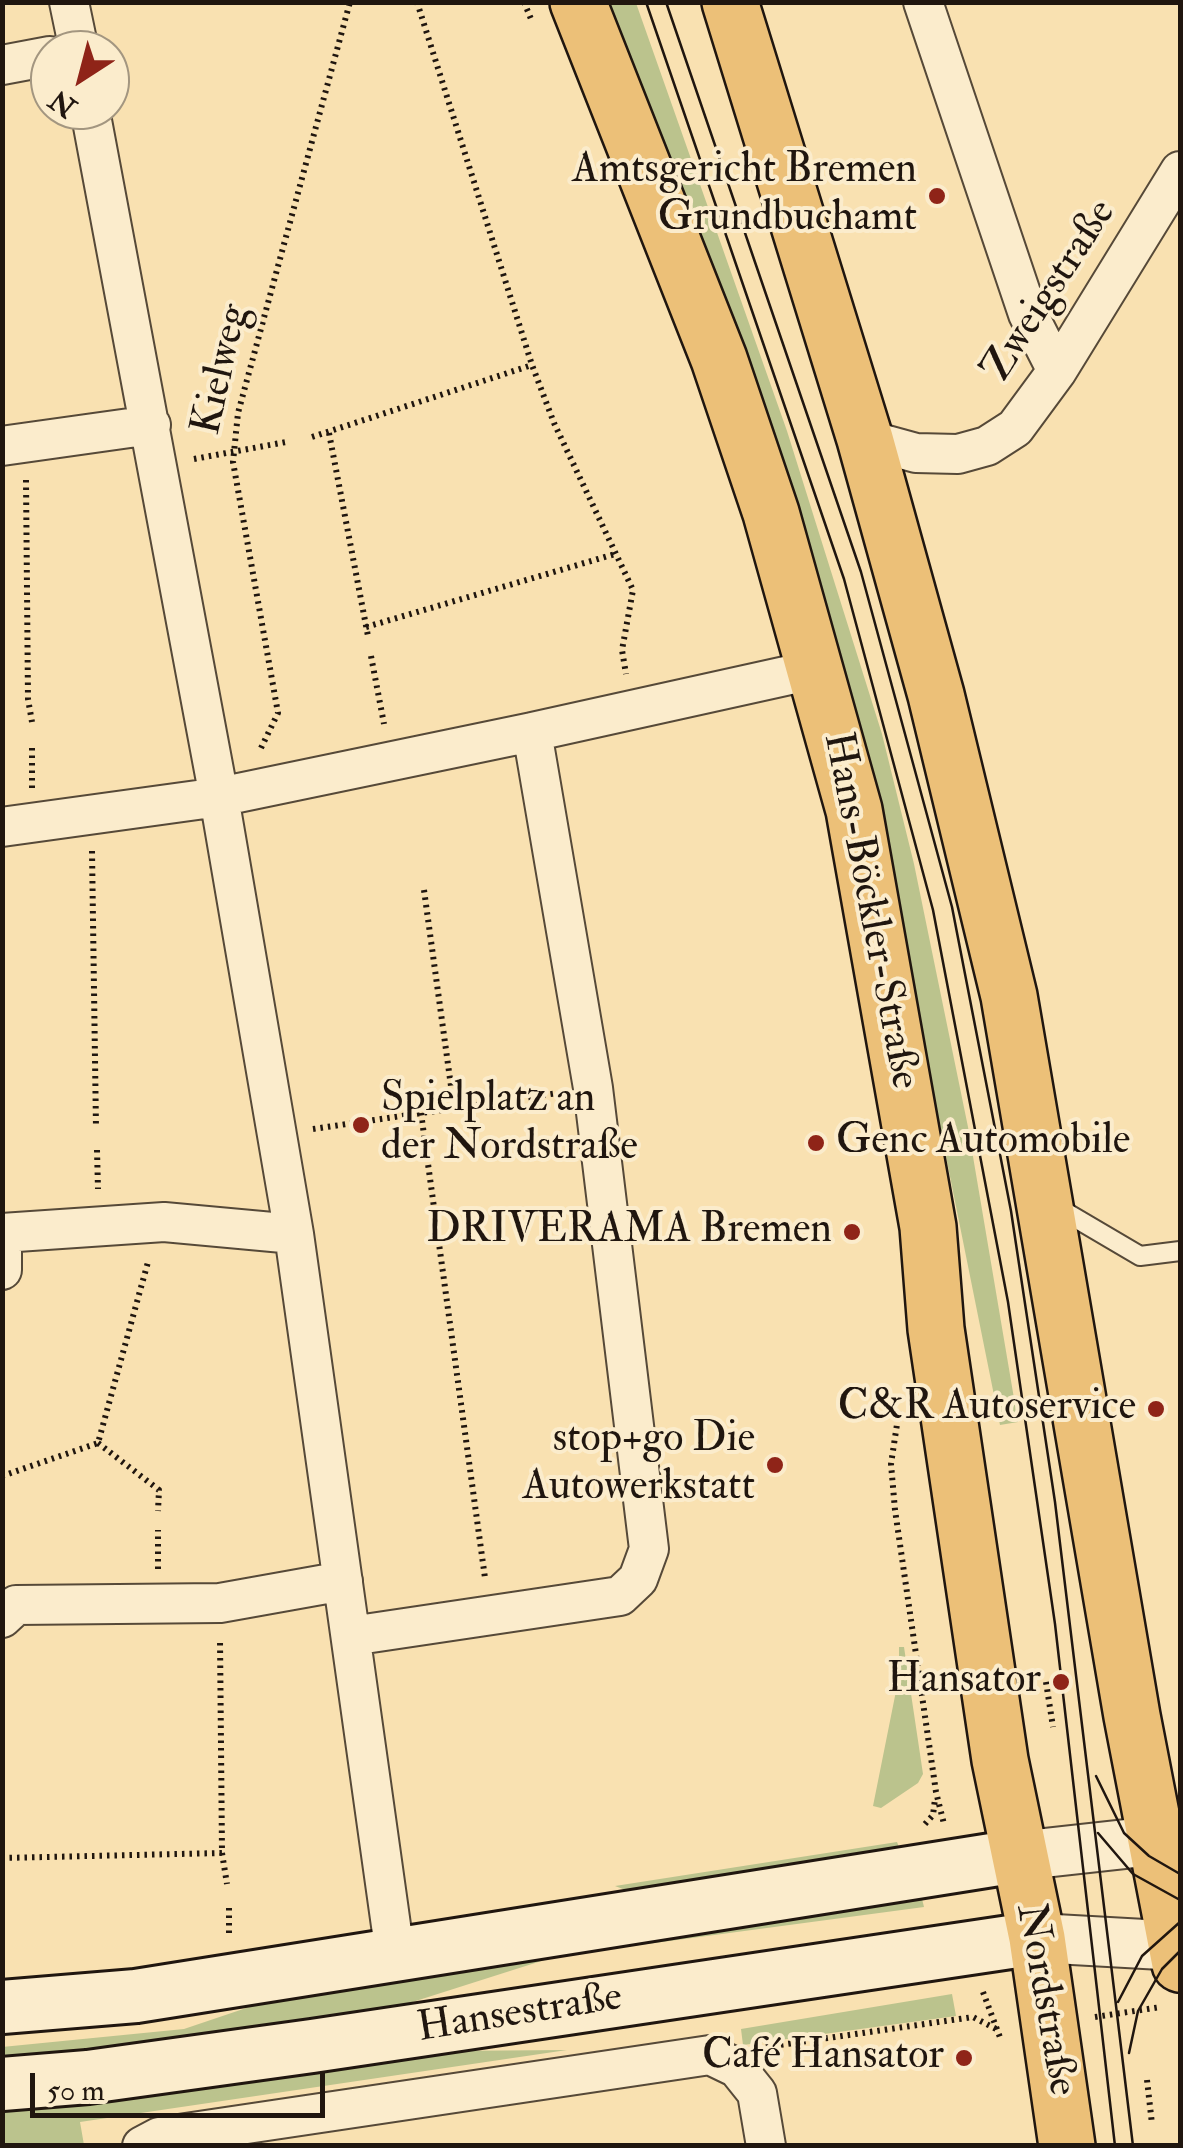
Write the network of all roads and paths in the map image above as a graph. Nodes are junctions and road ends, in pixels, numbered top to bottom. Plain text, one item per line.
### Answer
1 (69, 2) edge
2 (350, 2) edge
3 (418, 2) edge
4 (524, 2) edge
5 (730, 2) edge
6 (923, 2) edge
7 (558, 20) edge
8 (75, 30) edge
9 (30, 60) edge
10 (2, 65) edge
11 (94, 130) edge
12 (1180, 171) edge
13 (532, 365) junction
14 (1057, 371) junction
15 (151, 425) junction
16 (329, 433) junction
17 (312, 437) dead end
18 (865, 438) junction
19 (286, 442) dead end
20 (14, 445) edge
21 (234, 451) junction
22 (615, 554) junction
23 (371, 656) dead end
24 (817, 669) junction
25 (632, 710) junction
26 (32, 722) dead end
27 (532, 732) junction
28 (391, 761) junction
29 (219, 797) junction
30 (92, 814) junction
31 (2, 827) edge
32 (424, 890) dead end
33 (593, 1088) junction
34 (454, 1108) junction
35 (421, 1113) junction
36 (96, 1128) dead end
37 (277, 1134) junction
38 (1047, 1202) junction
39 (159, 1222) junction
40 (2, 1233) edge
41 (294, 1234) junction
42 (2, 1250) edge
43 (1180, 1250) edge
44 (2, 1270) edge
45 (900, 1400) dead end
46 (98, 1442) junction
47 (2, 1476) edge
48 (158, 1510) dead end
49 (343, 1581) junction
50 (220, 1602) junction
51 (490, 1616) junction
52 (2, 1618) edge
53 (351, 1636) junction
54 (1046, 1682) dead end
55 (1053, 1727) dead end
56 (921, 1829) dead end
57 (1169, 1839) edge
58 (222, 1853) junction
59 (1018, 1856) junction
60 (2, 1858) edge
61 (227, 1884) dead end
62 (1037, 1938) junction
63 (1179, 1952) edge
64 (395, 1954) junction
65 (2, 2006) edge
66 (996, 2030) dead end
67 (710, 2054) junction
68 (1147, 2080) dead end
69 (2, 2084) edge
70 (1152, 2124) dead end
71 (142, 2146) edge
72 (766, 2146) edge
73 (1068, 2146) edge

1 - 8 street
2 - 21 path, Kielweg
3 - 13 path
4 - 7 path
5 - 18 main road
6 - 14 street
7 - 24 main road, Hans-Böckler-Straße
9 - 10 street
11 - 15 street
12 - 14 street, Zweigstraße
13 - 16 path
13 - 22 path
14 - 18 street, Zweigstraße
15 - 20 street
15 - 29 street
16 - 17 path
16 - 22 path
18 - 38 main road
19 - 21 path
20 - 26 path
21 - 29 path, Kielweg
22 - 25 path
23 - 28 path
24 - 25 street
24 - 59 main road, Hans-Böckler-Straße
25 - 27 street
27 - 28 street
27 - 33 street
28 - 29 street
29 - 30 street
29 - 37 street
30 - 31 street
30 - 36 path
32 - 34 path
33 - 34 path
33 - 51 street
34 - 35 path
35 - 37 path
35 - 51 path
37 - 41 street
38 - 43 lane
38 - 57 main road
39 - 40 street
39 - 41 street
39 - 46 path
41 - 49 street
42 - 44 street
45 - 56 path
46 - 47 path
46 - 48 path
49 - 50 street
49 - 53 street
50 - 52 street
50 - 58 path
51 - 53 street
53 - 64 street
54 - 55 path
57 - 59 street
57 - 63 main road
58 - 60 path
58 - 61 path
59 - 62 main road, Nordstraße
59 - 64 main road, Hansestraße
62 - 63 street
62 - 69 main road, Hansestraße
62 - 73 main road, Nordstraße
64 - 65 main road, Hansestraße
66 - 67 path
67 - 71 street, Hansestraße
67 - 72 street
68 - 70 path

